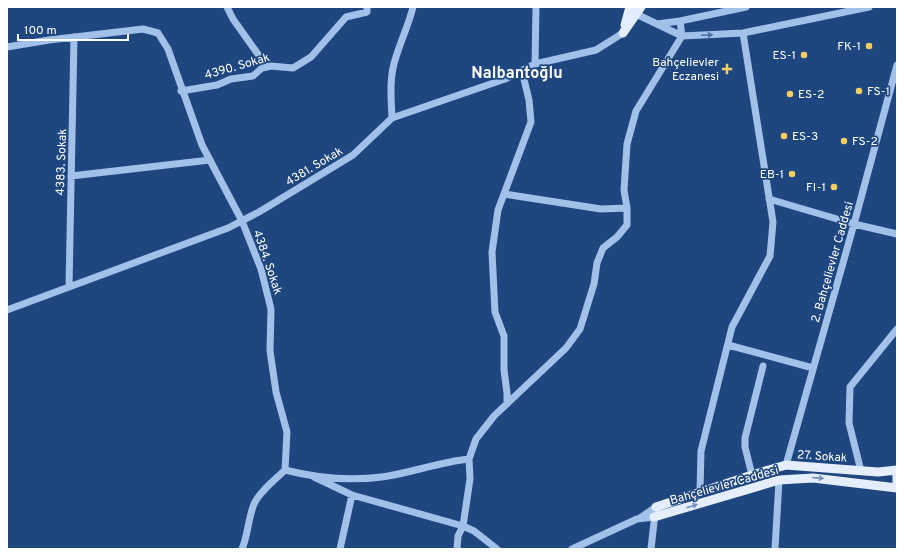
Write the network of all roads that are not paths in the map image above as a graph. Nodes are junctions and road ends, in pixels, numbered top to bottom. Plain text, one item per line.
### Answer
1 (227, 7) edge
2 (367, 7) edge
3 (413, 7) edge
4 (536, 7) edge
5 (746, 7) edge
6 (869, 7) edge
7 (634, 9) edge
8 (680, 21) junction
9 (657, 24) junction
10 (623, 33) joint
11 (743, 33) junction
12 (682, 36) junction
13 (74, 37) junction
14 (7, 47) edge
15 (535, 64) junction
16 (897, 64) edge
17 (267, 67) junction
18 (522, 71) junction
19 (181, 91) junction
20 (392, 118) junction
21 (210, 160) junction
22 (71, 176) junction
23 (504, 194) junction
24 (769, 199) junction
25 (627, 208) junction
26 (242, 221) junction
27 (854, 224) junction
28 (897, 234) edge
29 (69, 287) junction
30 (7, 310) edge
31 (897, 329) edge
32 (728, 345) junction
33 (763, 366) dead end
34 (813, 368) junction
35 (507, 404) junction
36 (468, 459) junction
37 (786, 465) junction
38 (286, 470) junction
39 (897, 470) edge
40 (861, 471) junction
41 (752, 474) junction
42 (897, 476) edge
43 (314, 477) junction
44 (779, 480) junction
45 (897, 482) edge
46 (897, 488) edge
47 (700, 492) junction
48 (352, 495) junction
49 (656, 507) junction
50 (654, 517) junction
51 (637, 520) junction
52 (463, 526) junction
53 (242, 549) edge
54 (340, 549) edge
55 (457, 549) edge
56 (497, 549) edge
57 (572, 549) edge
58 (651, 549) edge
59 (775, 549) edge

1 - 17 street
2 - 17 street, 4390. Sokak
3 - 20 street
4 - 15 street
5 - 8 street
6 - 11 street
7 - 9 street
7 - 10 main road
8 - 9 street
8 - 12 street
9 - 12 street
10 - 15 street, 4381. Sokak
12 -> 11 street
11 - 24 street
12 - 25 street
13 - 14 street
13 - 19 street, 4384. Sokak
13 - 22 street, 4383. Sokak
15 - 18 street, 4381. Sokak
16 - 27 street, 2. Bahçelievler Caddesi
17 - 19 street, 4390. Sokak
18 - 20 street, 4381. Sokak
18 - 23 street
19 - 21 street, 4384. Sokak
20 - 26 street, 4381. Sokak
21 - 22 street
21 - 26 street, 4384. Sokak
22 - 29 street, 4383. Sokak
23 - 25 street
23 - 35 street
24 - 27 street
24 - 32 street
25 - 35 street
26 - 29 street, 4381. Sokak
26 - 38 street, 4384. Sokak
27 - 28 street
27 - 34 street, 2. Bahçelievler Caddesi
29 - 30 street, 4381. Sokak
31 - 40 street
32 - 34 street
32 - 47 street
33 - 41 street
34 - 37 street, 2. Bahçelievler Caddesi
35 - 36 street
36 - 43 street
36 - 52 street
37 - 40 main road, 27. Sokak
37 - 41 main road, 27. Sokak
38 - 43 street
38 - 53 street
39 - 40 main road, 27. Sokak
41 - 47 main road, 27. Sokak
42 - 45 main road
43 - 48 street
44 -> 46 main road, Bahçelievler Caddesi
50 -> 44 main road, Bahçelievler Caddesi
44 - 59 street
47 - 49 main road, 27. Sokak
48 - 52 street
48 - 54 street
49 - 50 street
49 - 51 street
50 - 51 street
50 - 58 street
51 - 57 street
52 - 55 street
52 - 56 street

